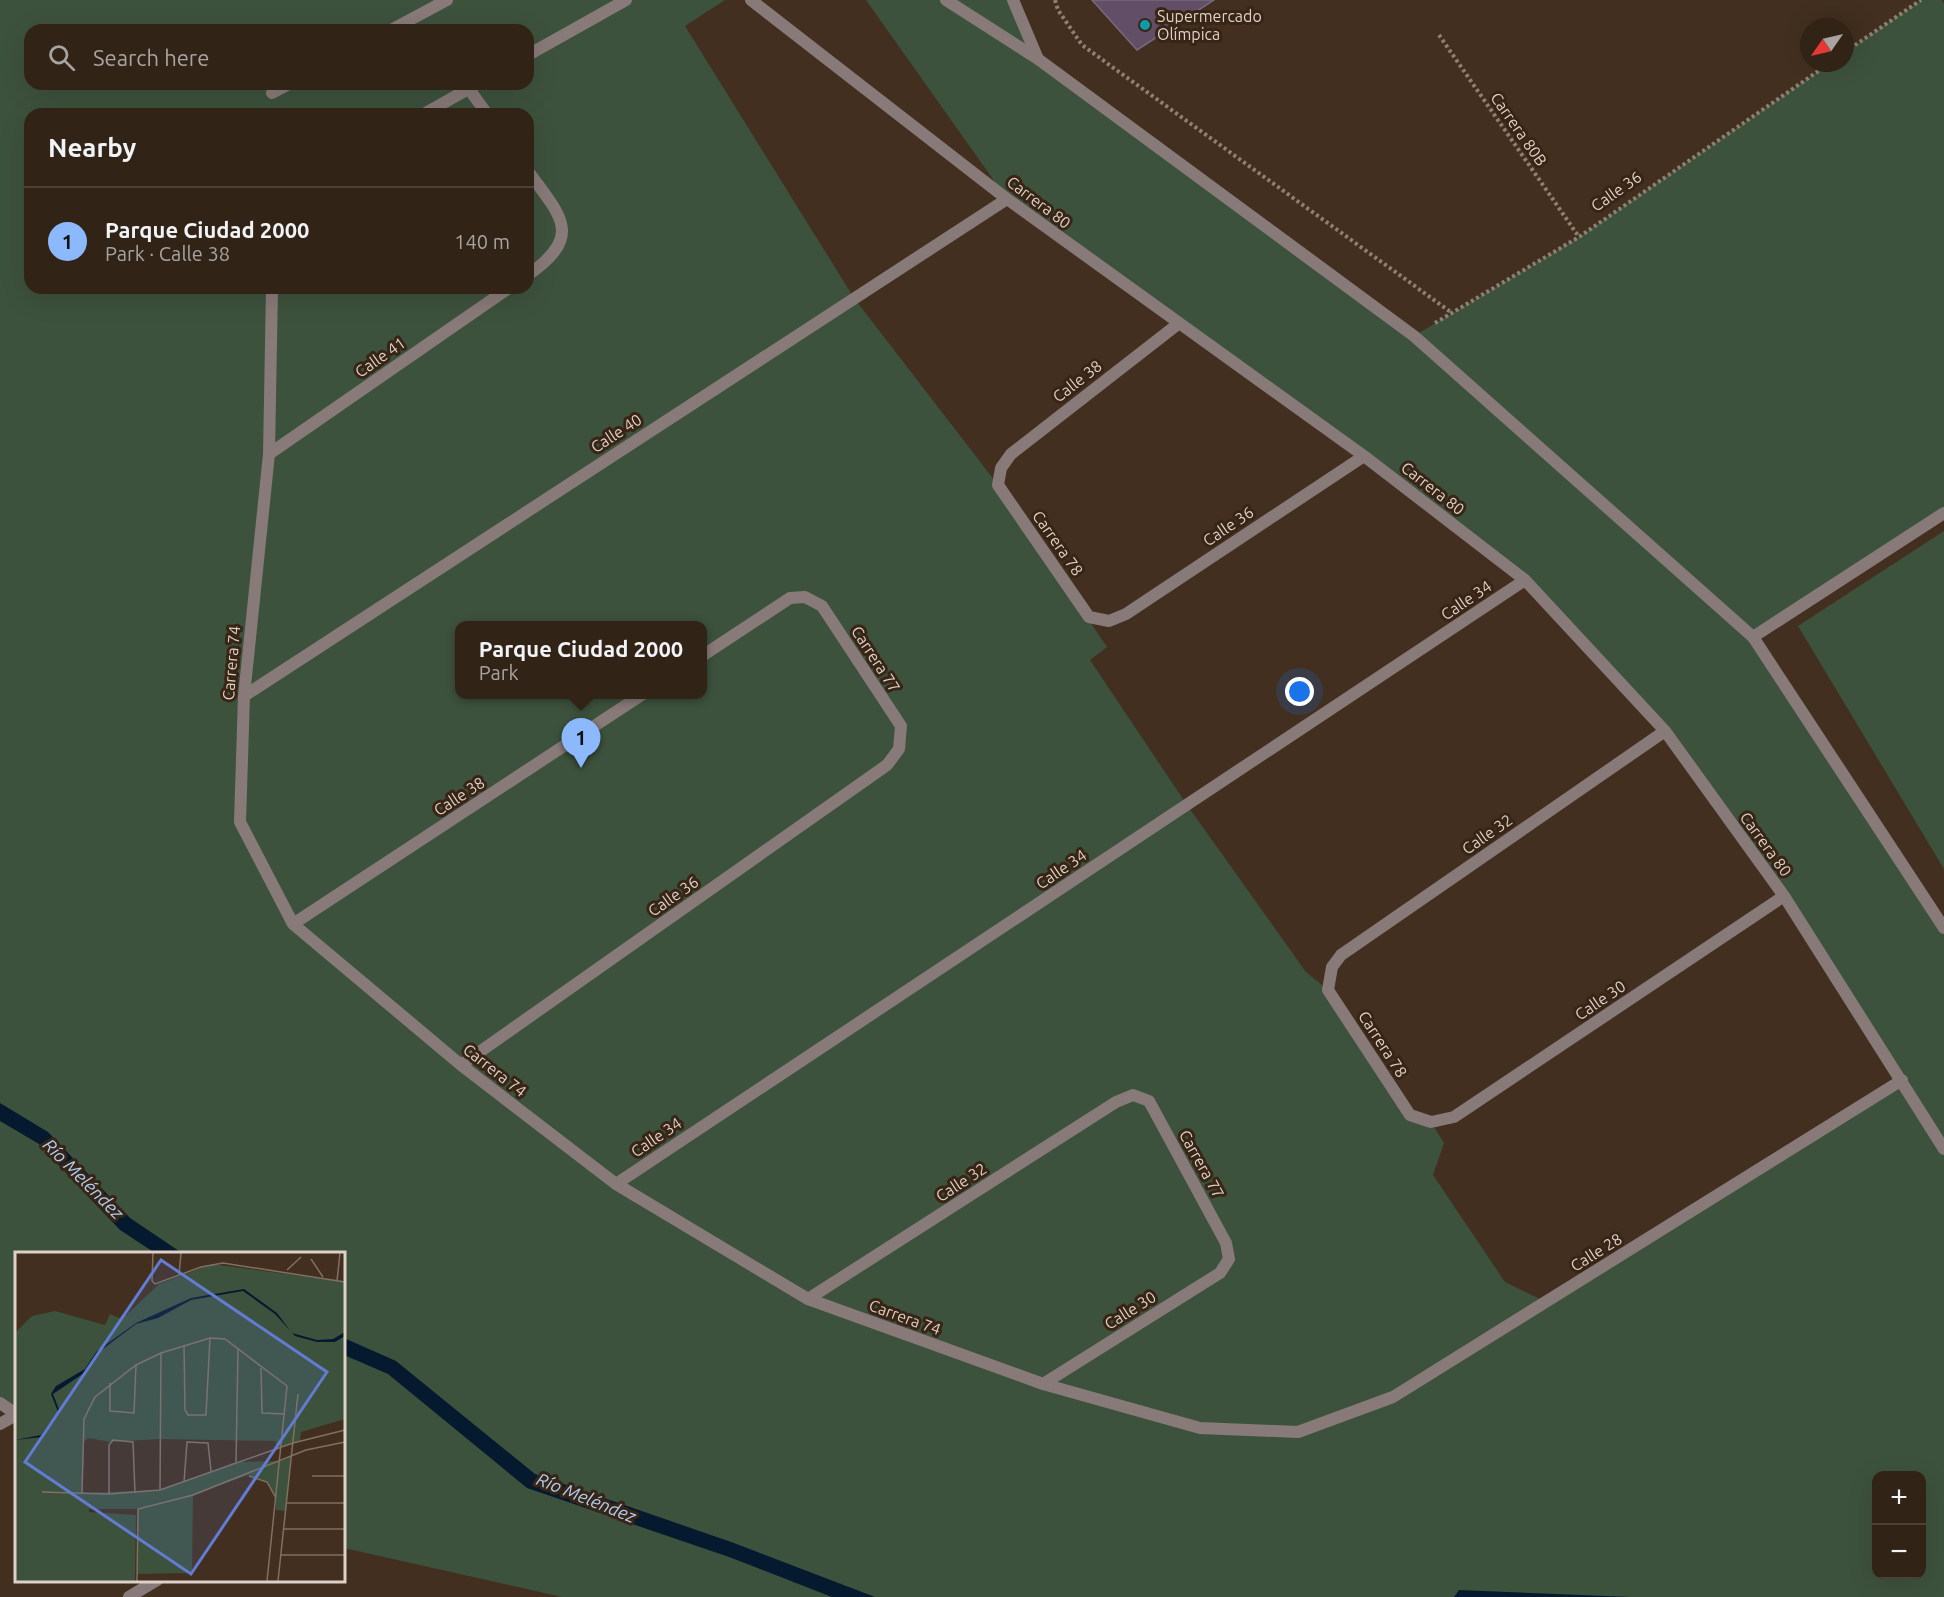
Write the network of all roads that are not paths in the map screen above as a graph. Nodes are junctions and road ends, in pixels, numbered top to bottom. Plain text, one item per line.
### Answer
1 (447, 0) edge
2 (626, 0) edge
3 (751, 0) edge
4 (946, 0) edge
5 (1013, 0) edge
6 (401, 24) edge
7 (534, 53) edge
8 (1038, 59) junction
9 (278, 90) edge
10 (466, 90) edge
11 (475, 90) edge
12 (272, 93) dead end
13 (434, 108) edge
14 (484, 108) edge
15 (534, 179) edge
16 (1007, 199) junction
17 (534, 271) edge
18 (272, 294) edge
19 (500, 294) edge
20 (1178, 324) junction
21 (269, 454) junction
22 (1364, 456) junction
23 (1000, 468) joint
24 (1944, 513) edge
25 (1526, 580) junction
26 (1109, 621) joint
27 (1753, 636) junction
28 (707, 653) edge
29 (244, 696) junction
30 (635, 699) edge
31 (1665, 730) junction
32 (899, 749) joint
33 (1784, 896) junction
34 (293, 924) junction
35 (1944, 928) edge
36 (1332, 967) joint
37 (460, 1065) junction
38 (1902, 1080) junction
39 (1133, 1095) joint
40 (1431, 1122) joint
41 (1944, 1149) edge
42 (615, 1184) junction
43 (1229, 1259) joint
44 (808, 1299) junction
45 (1043, 1384) junction
46 (0, 1403) edge
47 (15, 1414) edge
48 (15, 1416) edge
49 (0, 1424) edge
50 (1298, 1432) joint
51 (155, 1582) edge
52 (129, 1597) edge

1 - 6 street
2 - 7 street
3 - 16 street, Carrera 80
4 - 8 street
5 - 8 street
8 - 27 street
9 - 12 street
10 - 13 street
11 - 14 street
15 - 17 street
16 - 20 street, Carrera 80
16 - 29 street, Calle 40
18 - 21 street, Carrera 74
19 - 21 street, Calle 41
20 - 22 street, Carrera 80
20 - 23 street, Calle 38
21 - 29 street, Carrera 74
22 - 25 street, Carrera 80
22 - 26 street, Calle 36
23 - 26 street, Carrera 78
24 - 27 street
25 - 31 street, Carrera 80
25 - 42 street, Calle 34
27 - 35 street
28 - 32 street, Carrera 77
29 - 34 street, Carrera 74
30 - 34 street, Calle 38
31 - 33 street, Carrera 80
31 - 36 street, Calle 32
32 - 37 street, Calle 36
33 - 38 street, Carrera 80
33 - 40 street, Calle 30
34 - 37 street, Carrera 74
36 - 40 street, Carrera 78
37 - 42 street, Carrera 74
38 - 41 street, Carrera 80
38 - 50 street, Calle 28
39 - 43 street, Carrera 77
39 - 44 street, Calle 32
42 - 44 street, Carrera 74
43 - 45 street, Calle 30
44 - 45 street, Carrera 74
45 - 50 street, Carrera 74
46 - 47 street
48 - 49 street
51 - 52 street

